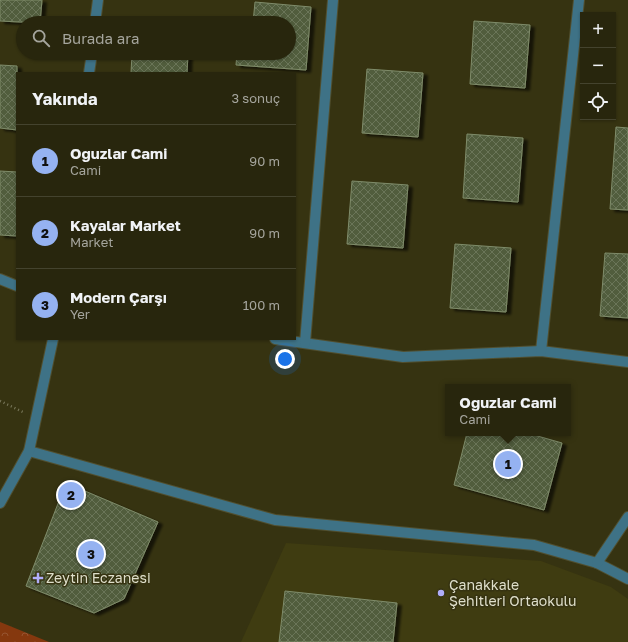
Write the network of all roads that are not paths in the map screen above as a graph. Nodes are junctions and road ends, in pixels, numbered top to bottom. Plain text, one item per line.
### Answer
1 (98, 0) edge
2 (333, 0) edge
3 (579, 0) edge
4 (97, 16) edge
5 (91, 60) edge
6 (89, 72) edge
7 (0, 278) edge
8 (16, 286) edge
9 (53, 340) edge
10 (283, 340) edge
11 (305, 343) junction
12 (541, 351) junction
13 (628, 362) edge
14 (29, 451) junction
15 (0, 503) edge
16 (628, 517) edge
17 (597, 563) junction
18 (628, 579) edge

1 - 4 street
2 - 11 street
3 - 12 street
5 - 6 street
7 - 8 street
9 - 14 street
10 - 11 street
11 - 12 street
12 - 13 street
14 - 15 street
14 - 17 street
16 - 17 street
17 - 18 street

